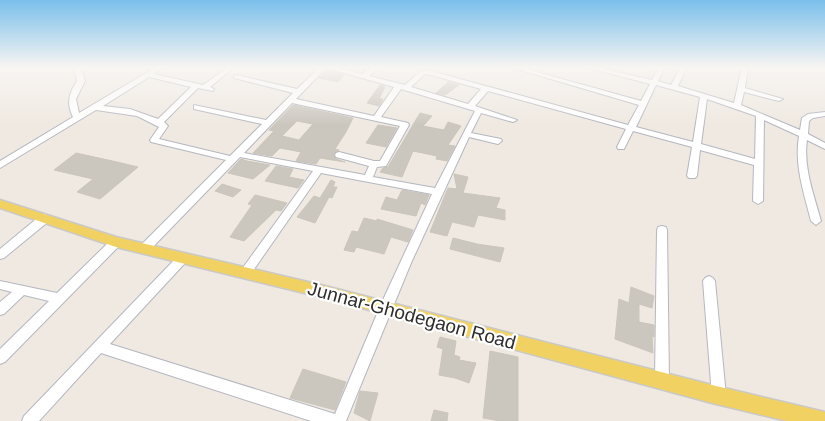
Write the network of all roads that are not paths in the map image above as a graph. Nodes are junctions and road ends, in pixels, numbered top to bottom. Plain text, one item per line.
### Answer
1 (78, 87) edge
2 (127, 87) edge
3 (198, 87) edge
4 (276, 87) edge
5 (303, 87) edge
6 (403, 87) joint
7 (481, 87) edge
8 (584, 87) edge
9 (651, 87) edge
10 (668, 87) edge
11 (203, 88) joint
12 (486, 88) junction
13 (673, 88) joint
14 (741, 89) joint
15 (298, 92) junction
16 (704, 97) junction
17 (779, 99) dead end
18 (290, 100) junction
19 (643, 104) junction
20 (93, 107) junction
21 (197, 107) dead end
22 (737, 107) junction
23 (475, 108) junction
24 (825, 114) edge
25 (760, 115) junction
26 (77, 117) junction
27 (376, 118) junction
28 (513, 120) dead end
29 (158, 122) junction
30 (267, 123) junction
31 (631, 128) junction
32 (466, 134) junction
33 (803, 135) junction
34 (498, 141) dead end
35 (697, 146) junction
36 (825, 146) edge
37 (621, 147) dead end
38 (339, 155) dead end
39 (234, 156) junction
40 (759, 163) junction
41 (374, 164) junction
42 (0, 165) edge
43 (319, 169) junction
44 (692, 176) dead end
45 (368, 178) junction
46 (438, 192) junction
47 (758, 201) dead end
48 (0, 204) edge
49 (46, 218) junction
50 (816, 221) dead end
51 (662, 230) dead end
52 (116, 242) junction
53 (144, 249) junction
54 (0, 254) edge
55 (182, 259) junction
56 (246, 272) junction
57 (709, 281) dead end
58 (2, 285) dead end
59 (21, 291) junction
60 (60, 298) junction
61 (385, 308) junction
62 (0, 310) edge
63 (100, 348) junction
64 (0, 358) edge
65 (662, 380) junction
66 (719, 396) junction
67 (29, 421) edge
68 (334, 421) edge
69 (339, 421) edge
70 (825, 421) edge

1 - 26 street
2 - 20 street
3 - 11 street
4 - 15 street
5 - 15 street
6 - 23 street
6 - 27 street
7 - 12 street
8 - 19 street
9 - 19 street
10 - 13 street
11 - 29 street
12 - 23 street
12 - 31 street
13 - 16 street
14 - 17 street
14 - 22 street
15 - 18 street
16 - 22 street
16 - 35 street
18 - 27 street
18 - 30 street
19 - 31 street
20 - 26 street
20 - 29 street
21 - 30 street
22 - 25 street
23 - 28 street
23 - 32 street
24 - 33 street
25 - 33 street
25 - 40 street
26 - 42 street
27 - 41 street
29 - 39 street
30 - 39 street
31 - 35 street
31 - 37 street
32 - 34 street
32 - 46 street
33 - 36 street
33 - 50 street
35 - 40 street
35 - 44 street
38 - 41 street
39 - 43 street
39 - 53 street
40 - 47 street
41 - 45 street
43 - 45 street
43 - 56 street
45 - 46 street
46 - 61 street
48 - 49 main road, Junnar-Ghodegaon Road
49 - 52 main road, Junnar-Ghodegaon Road
49 - 54 street
51 - 65 street
52 - 53 main road, Junnar-Ghodegaon Road
52 - 60 street
53 - 55 main road, Junnar-Ghodegaon Road
55 - 56 main road, Junnar-Ghodegaon Road
55 - 63 street
56 - 61 main road, Junnar-Ghodegaon Road
57 - 66 street
58 - 59 street
59 - 60 street
59 - 62 street
60 - 64 street
61 - 65 main road, Junnar-Ghodegaon Road
61 - 69 street
63 - 67 street
63 - 68 street
65 - 66 main road, Junnar-Ghodegaon Road
66 - 70 main road, Junnar-Ghodegaon Road

